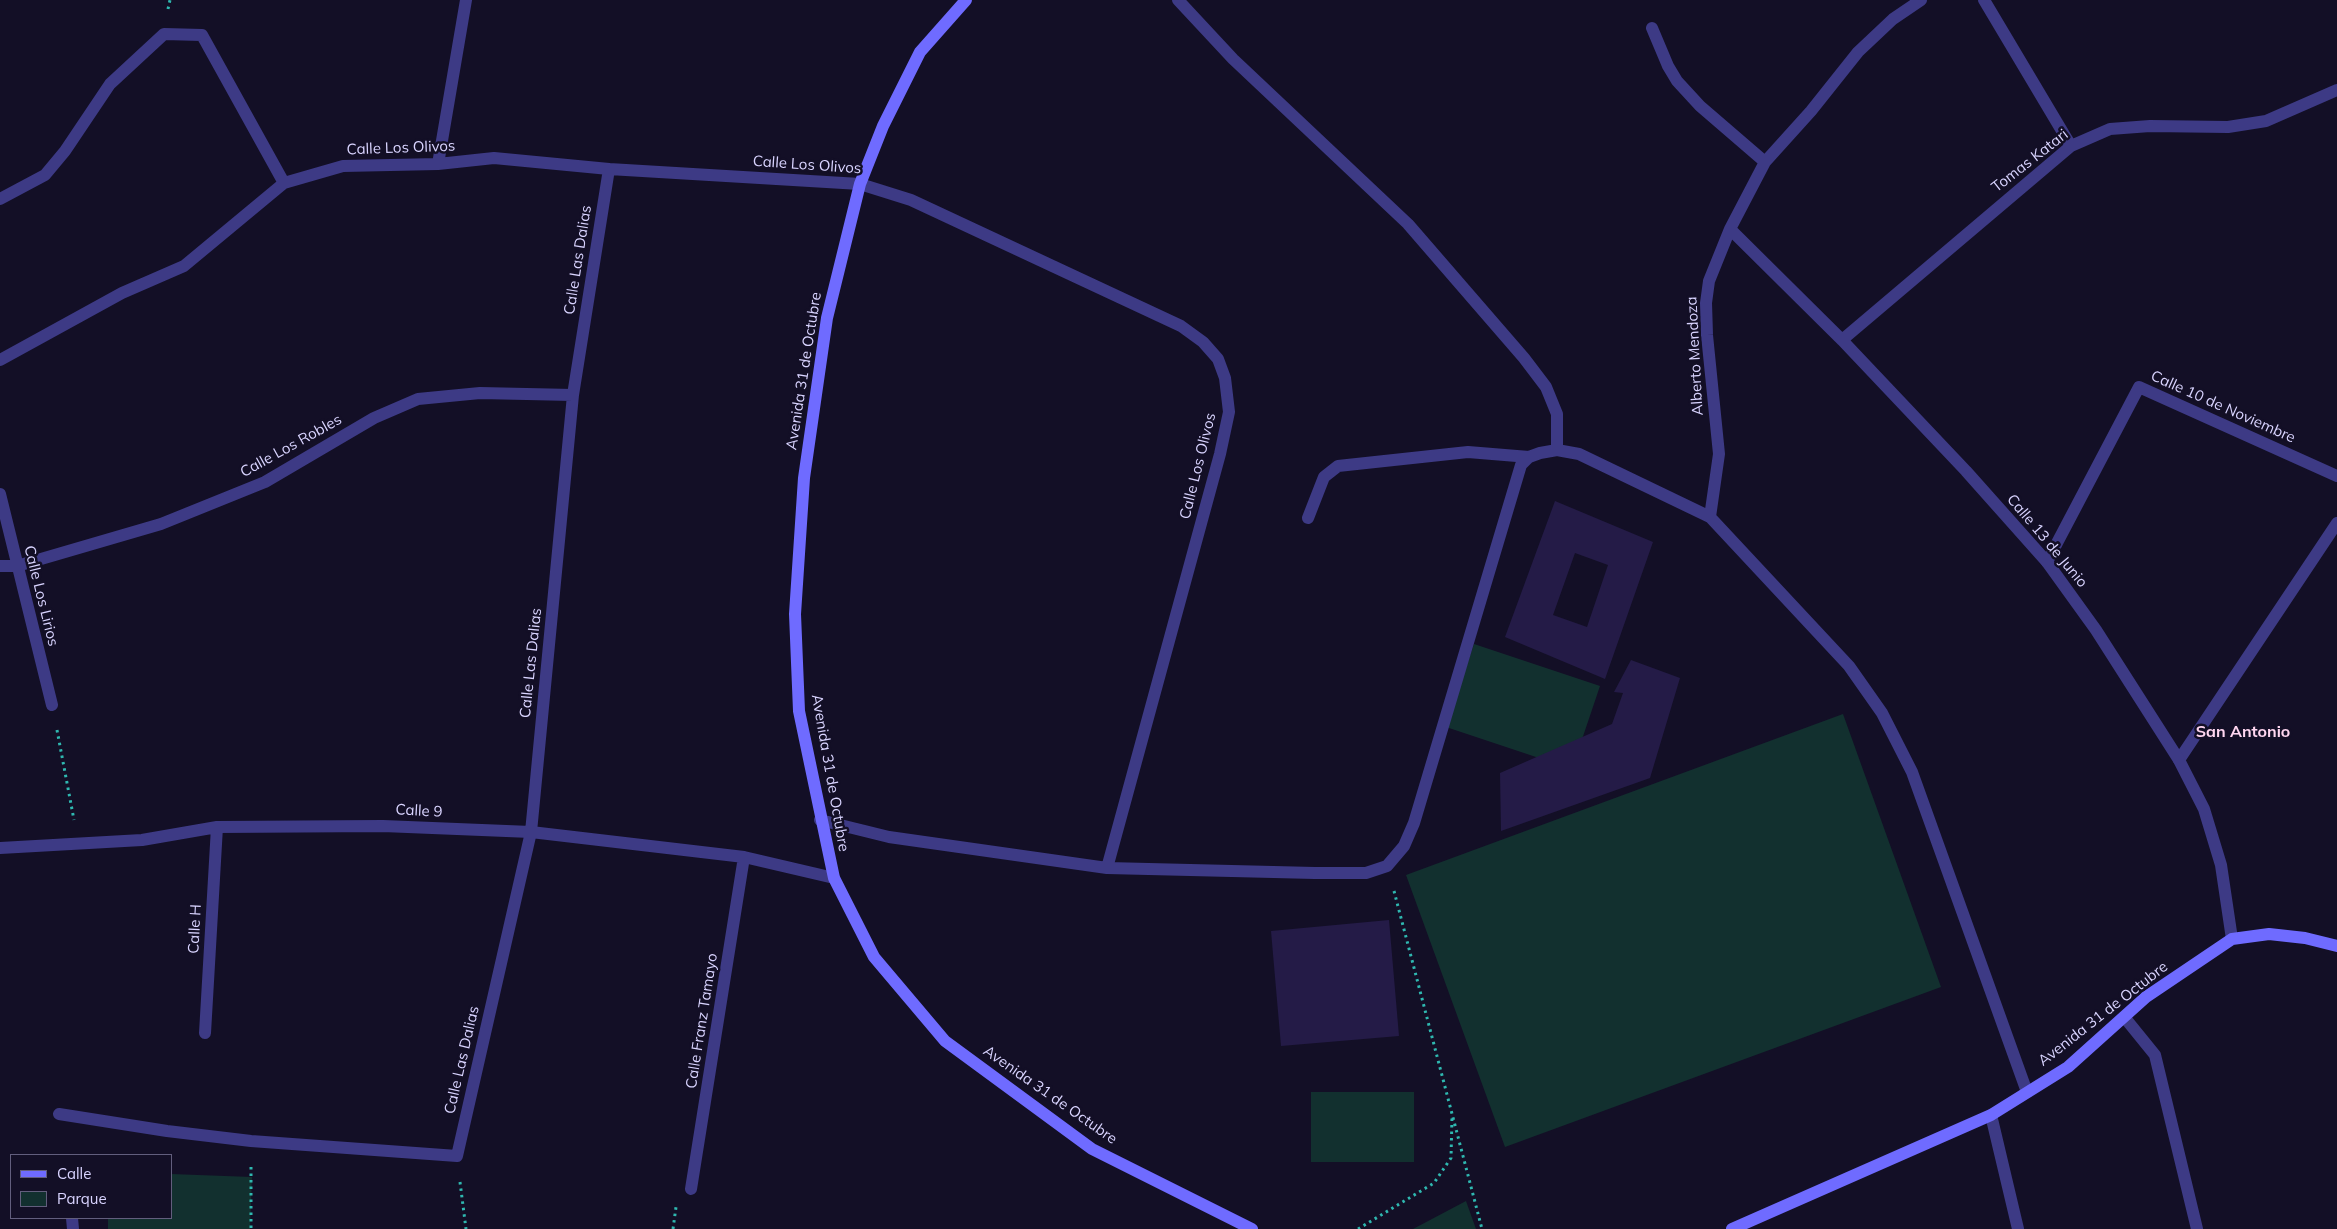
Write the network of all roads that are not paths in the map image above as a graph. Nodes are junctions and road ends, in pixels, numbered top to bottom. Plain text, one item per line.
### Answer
1 (466, 0) edge
2 (966, 0) edge
3 (1178, 0) edge
4 (1921, 0) edge
5 (1984, 0) edge
6 (1652, 28) dead end
7 (2337, 90) edge
8 (2071, 146) junction
9 (1765, 162) junction
10 (438, 164) junction
11 (610, 169) junction
12 (284, 183) junction
13 (860, 184) junction
14 (0, 199) edge
15 (1730, 229) junction
16 (1842, 340) junction
17 (0, 360) edge
18 (573, 395) junction
19 (1558, 450) junction
20 (1529, 457) junction
21 (2337, 476) edge
22 (0, 494) edge
23 (1710, 517) junction
24 (1308, 518) dead end
25 (2337, 523) edge
26 (2047, 562) junction
27 (0, 566) edge
28 (17, 566) junction
29 (52, 705) road end
30 (2179, 760) junction
31 (820, 820) junction
32 (217, 827) junction
33 (530, 832) junction
34 (0, 848) edge
35 (744, 857) junction
36 (1107, 868) junction
37 (834, 878) junction
38 (2232, 939) junction
39 (2337, 946) edge
40 (2126, 1018) junction
41 (205, 1033) dead end
42 (2027, 1092) junction
43 (59, 1114) dead end
44 (1991, 1115) junction
45 (691, 1189) dead end
46 (1252, 1229) edge
47 (1732, 1229) edge
48 (2018, 1229) edge
49 (2197, 1229) edge

1 - 10 street
2 - 13 main road, Avenida 31 de Octubre
3 - 19 street
4 - 9 street, Alberto Mendoza
5 - 8 street
6 - 9 street
7 - 8 street, Tomas Katari
8 - 16 street, Tomas Katari
9 - 15 street, Alberto Mendoza
10 - 11 street, Calle Los Olivos
10 - 12 street, Calle Los Olivos
11 - 13 street, Calle Los Olivos
11 - 18 street, Calle Las Dalias
12 - 14 street
12 - 17 street, Calle Los Olivos
13 - 31 main road, Avenida 31 de Octubre
13 - 36 street, Calle Los Olivos
15 - 16 street, Calle 13 de Junio
15 - 23 street, Alberto Mendoza
16 - 26 street, Calle 13 de Junio
18 - 28 street, Calle Los Robles
18 - 33 street, Calle Las Dalias
19 - 20 street
19 - 23 street
20 - 24 street
20 - 36 street
21 - 26 street, Calle 10 de Noviembre
22 - 28 street, Calle Los Lirios
23 - 42 street
25 - 30 street
26 - 30 street, Calle 13 de Junio
27 - 28 street, Calle Los Robles
28 - 29 street, Calle Los Lirios
30 - 38 street, Calle 13 de Junio
31 - 36 street
31 - 37 main road, Avenida 31 de Octubre
32 - 33 street, Calle 9
32 - 34 street, Calle 9
32 - 41 street, Calle H
33 - 35 street, Calle 9
33 - 43 street, Calle Las Dalias
35 - 37 street, Calle 9
35 - 45 street, Calle Franz Tamayo
37 - 46 main road, Avenida 31 de Octubre
38 - 39 main road, Avenida 31 de Octubre
38 - 40 main road, Avenida 31 de Octubre
40 - 42 main road, Avenida 31 de Octubre
40 - 49 street
42 - 44 main road, Avenida 31 de Octubre
44 - 47 main road, Avenida 31 de Octubre
44 - 48 street

